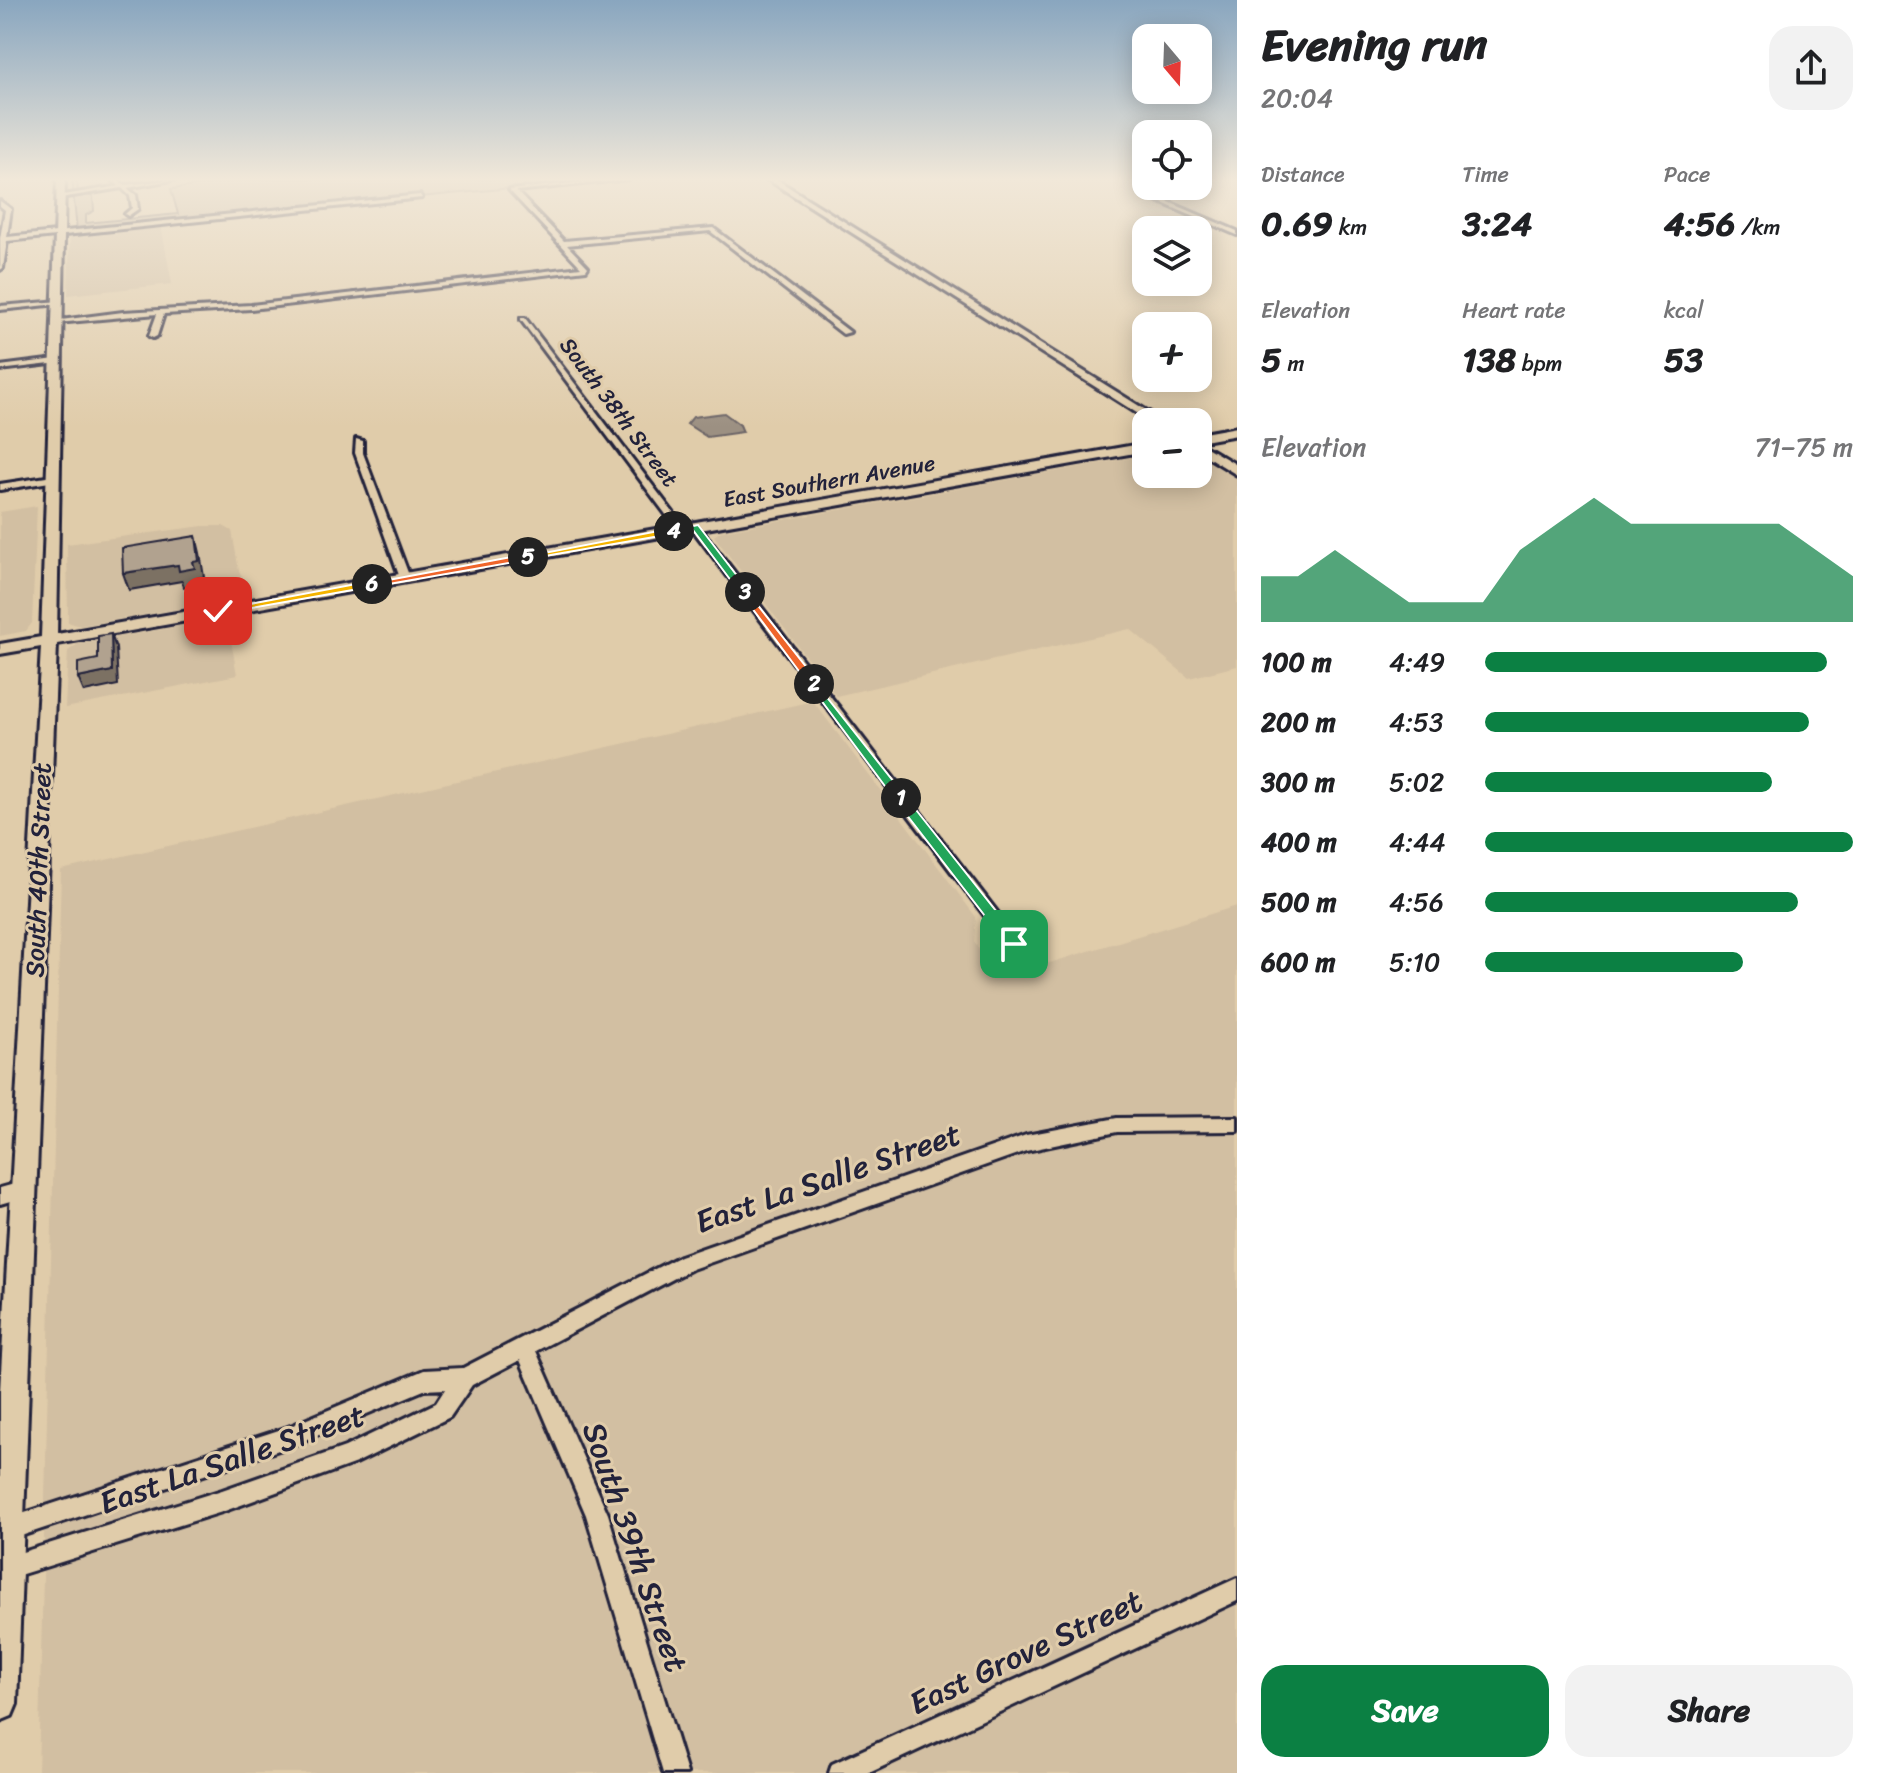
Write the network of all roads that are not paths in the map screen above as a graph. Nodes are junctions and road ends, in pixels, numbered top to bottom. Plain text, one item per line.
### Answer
1 (59, 262) edge
2 (581, 262) edge
3 (752, 262) edge
4 (903, 262) edge
5 (58, 302) junction
6 (0, 308) edge
7 (162, 311) junction
8 (523, 319) dead end
9 (57, 321) junction
10 (846, 332) dead end
11 (153, 336) dead end
12 (56, 361) junction
13 (0, 368) edge
14 (1137, 408) edge
15 (1237, 431) edge
16 (1212, 435) edge
17 (359, 441) dead end
18 (1132, 449) edge
19 (1212, 455) edge
20 (1237, 471) edge
21 (53, 479) junction
22 (0, 487) edge
23 (689, 528) junction
24 (405, 578) junction
25 (49, 641) junction
26 (0, 649) edge
27 (1014, 944) dead end
28 (1237, 1124) edge
29 (12, 1193) edge
30 (524, 1347) junction
31 (465, 1378) junction
32 (4, 1531) edge
33 (3, 1570) edge
34 (1237, 1589) edge
35 (0, 1704) edge
36 (675, 1773) edge
37 (841, 1773) edge

1 - 5 main road, South 40th Street
2 - 7 street
3 - 10 street
4 - 14 main road
5 - 6 street
5 - 9 main road, South 40th Street
7 - 9 street
7 - 11 street
8 - 23 street, South 38th Street
9 - 12 main road, South 40th Street
12 - 13 street
12 - 21 main road, South 40th Street
15 - 16 main road
17 - 24 street
18 - 23 main road, East Southern Avenue
19 - 20 main road
21 - 22 street
21 - 25 main road, South 40th Street
23 - 24 main road, East Southern Avenue
23 - 27 street, South 38th Street
24 - 25 main road, East Southern Avenue
25 - 26 main road, East Southern Avenue
25 - 29 main road, South 40th Street
28 - 30 street, East La Salle Street
29 - 32 main road, South 40th Street
30 - 31 street, East La Salle Street
30 - 36 street, South 39th Street
31 - 32 street, East La Salle Street
31 - 33 street, East La Salle Street
32 - 33 main road, South 40th Street
33 - 35 main road, South 40th Street
34 - 37 street, East Grove Street

